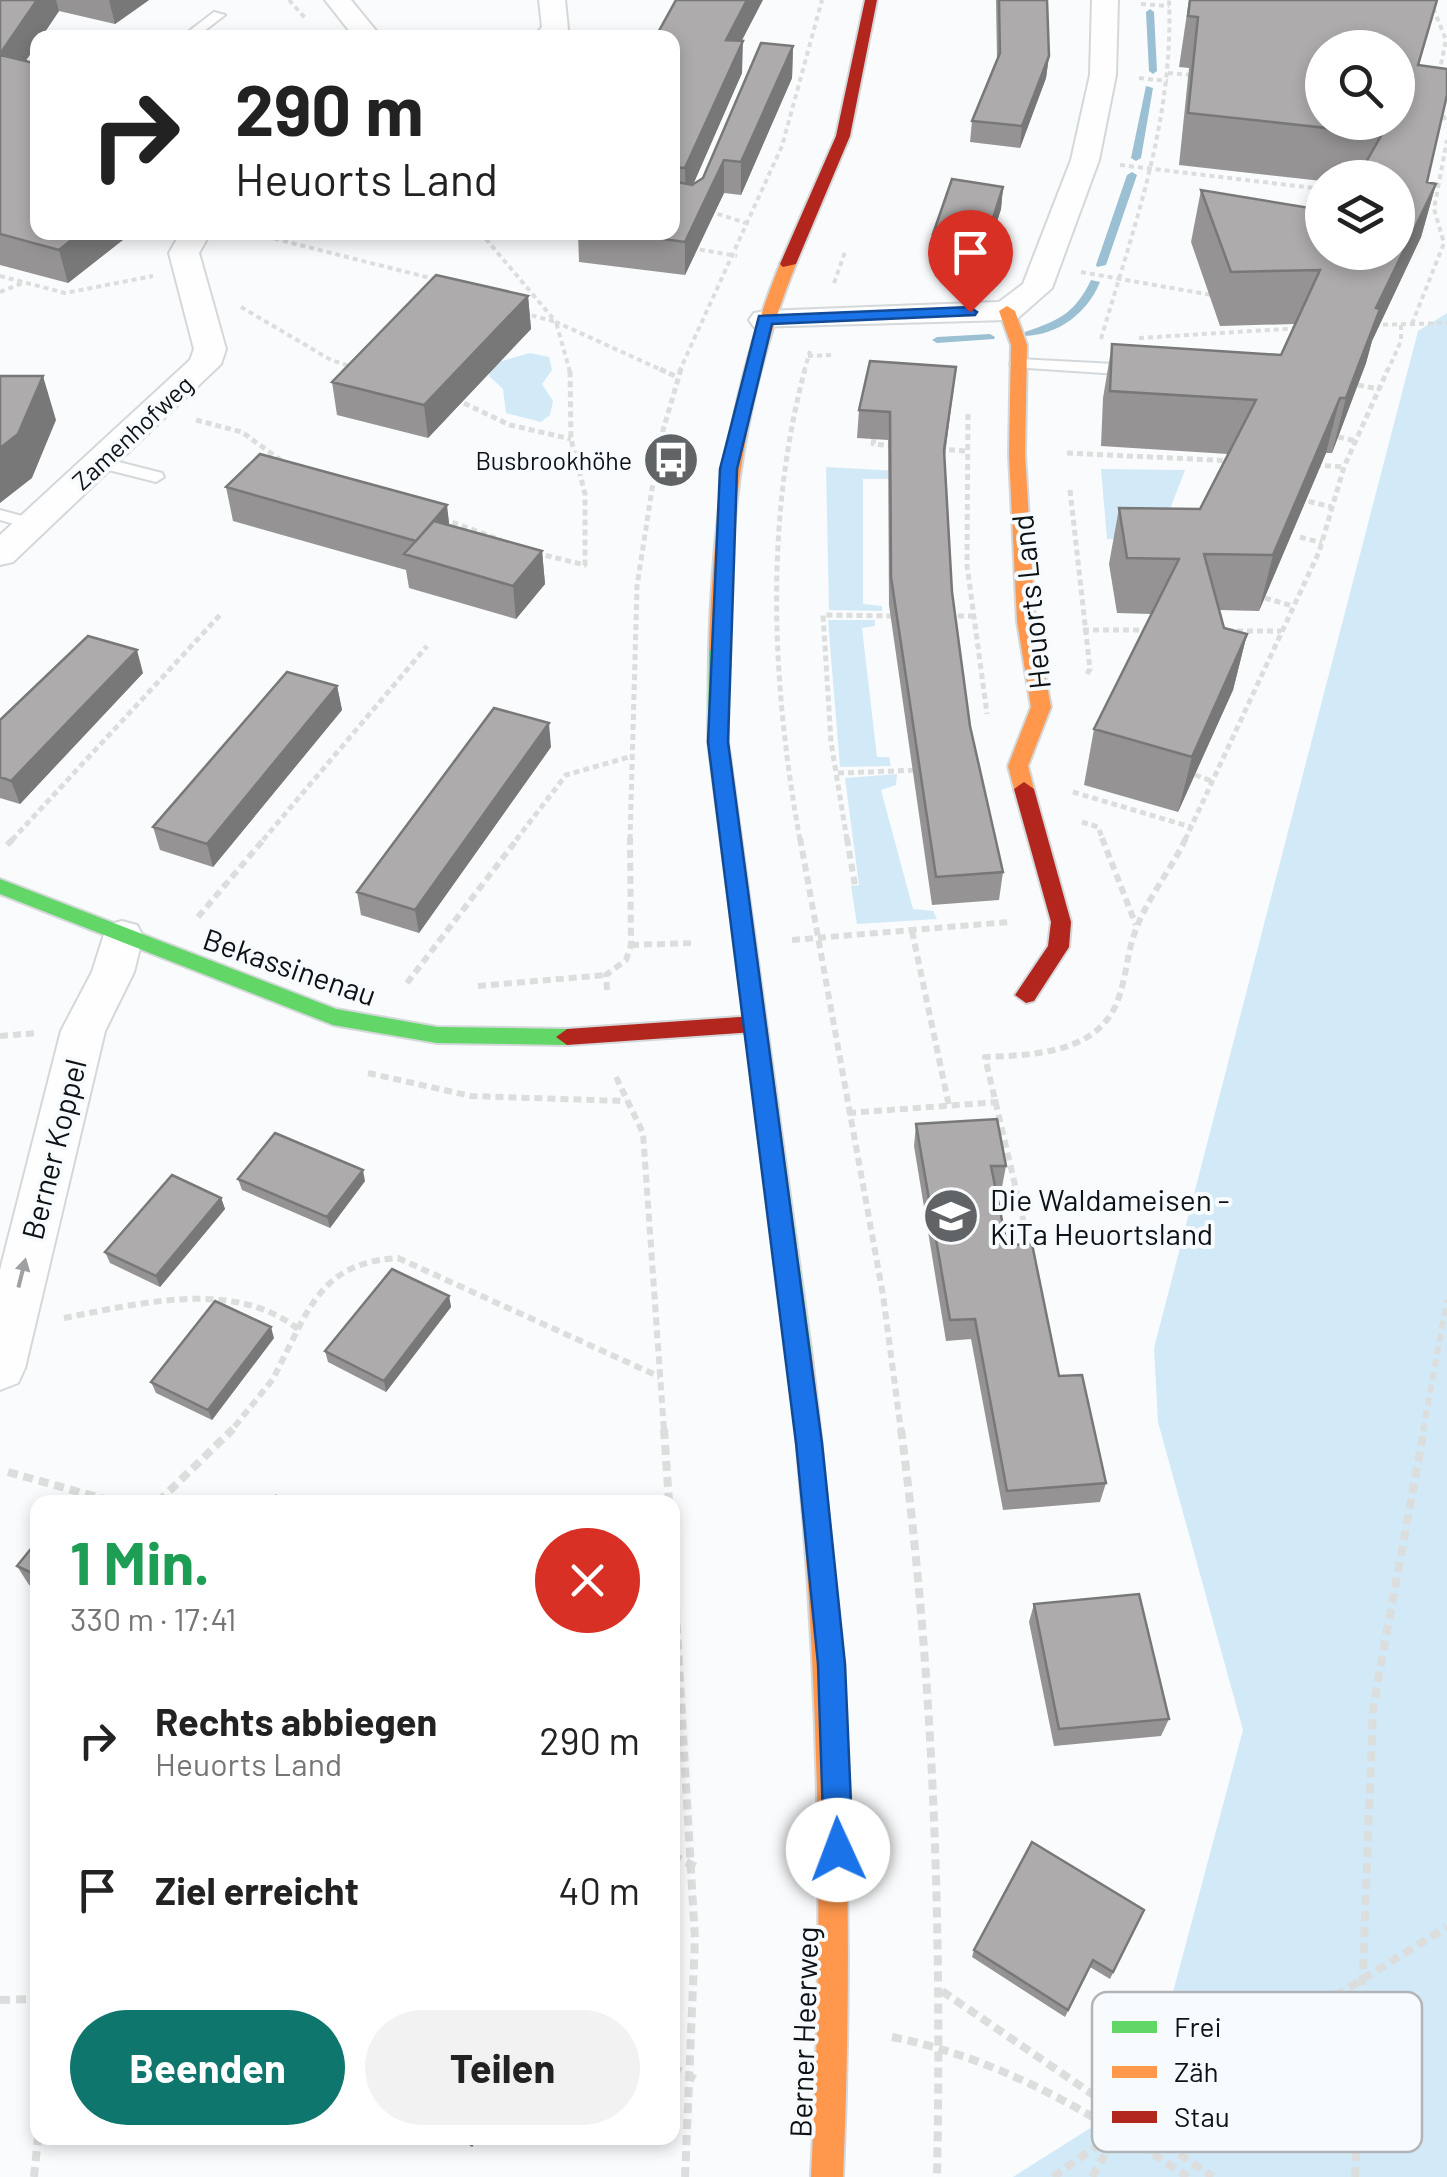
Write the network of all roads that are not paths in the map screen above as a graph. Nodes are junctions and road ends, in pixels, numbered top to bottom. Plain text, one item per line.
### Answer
1 (338, 0) edge
2 (552, 0) edge
3 (871, 0) edge
4 (1105, 0) edge
5 (219, 15) dead end
6 (197, 30) edge
7 (362, 30) edge
8 (553, 30) edge
9 (191, 240) edge
10 (1006, 310) junction
11 (765, 320) junction
12 (1018, 364) junction
13 (1160, 372) edge
14 (99, 462) junction
15 (156, 478) dead end
16 (16, 520) edge
17 (0, 554) edge
18 (0, 886) edge
19 (122, 936) junction
20 (1026, 995) dead end
21 (754, 1024) junction
22 (0, 1368) edge
23 (827, 2177) edge

1 - 7 street
2 - 8 street
3 - 11 main road, Berner Heerweg
4 - 10 street
5 - 6 lane
9 - 14 street, Zamenhofweg
10 - 11 street
10 - 12 main road, Heuorts Land
11 - 21 main road, Berner Heerweg
12 - 13 lane
12 - 20 main road, Heuorts Land
14 - 15 lane
14 - 16 street, Zamenhofweg
16 - 17 street, Zamenhofweg
18 - 19 main road, Bekassinenau
19 - 21 main road, Bekassinenau
22 -> 19 street, Berner Koppel
21 - 23 main road, Berner Heerweg

